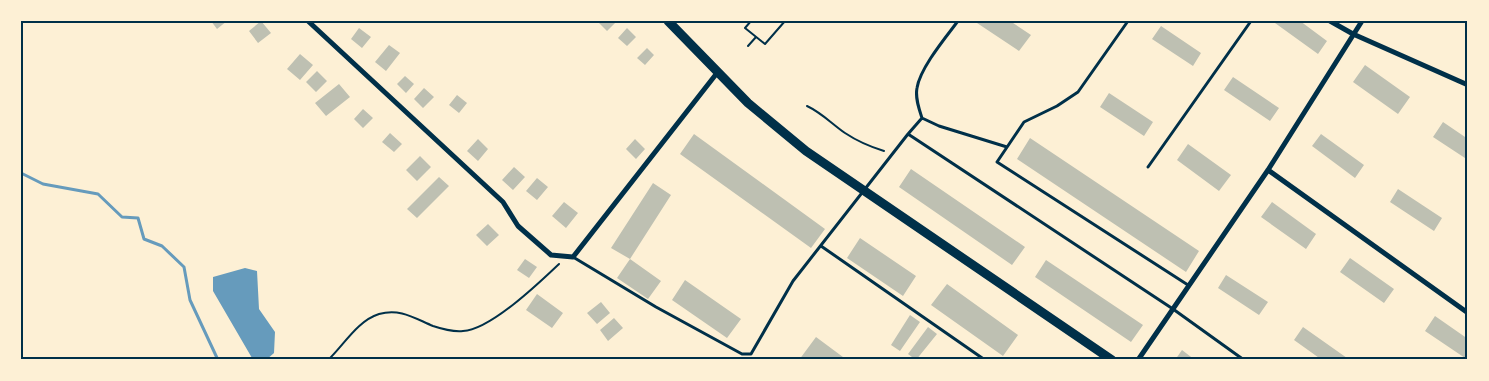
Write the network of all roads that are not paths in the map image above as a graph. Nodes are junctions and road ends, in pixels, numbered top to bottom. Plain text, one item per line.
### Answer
1 (308, 21) edge
2 (668, 21) edge
3 (958, 21) edge
4 (1128, 21) edge
5 (1251, 21) edge
6 (1330, 21) edge
7 (1362, 21) edge
8 (675, 25) edge
9 (1353, 34) junction
10 (717, 73) junction
11 (1468, 85) edge
12 (922, 118) junction
13 (908, 134) junction
14 (1007, 148) junction
15 (1148, 167) dead end
16 (1268, 170) junction
17 (864, 190) junction
18 (821, 246) junction
19 (573, 257) junction
20 (1189, 286) junction
21 (1173, 309) junction
22 (1468, 312) edge
23 (985, 360) edge
24 (1112, 360) edge
25 (1138, 360) edge
26 (1244, 360) edge

1 - 19 street
2 - 8 main road
3 - 12 lane
4 - 14 lane
5 - 15 lane
6 - 9 street
7 - 9 street
8 - 10 main road
9 - 11 street
9 - 16 street
10 - 17 main road
10 - 19 street
12 - 13 lane
12 - 14 lane
13 - 17 lane
13 - 21 lane
14 - 20 lane
16 - 20 street
16 - 22 street
17 - 18 lane
17 - 24 main road
18 - 19 lane
18 - 23 lane
20 - 21 street
21 - 25 street
21 - 26 lane

